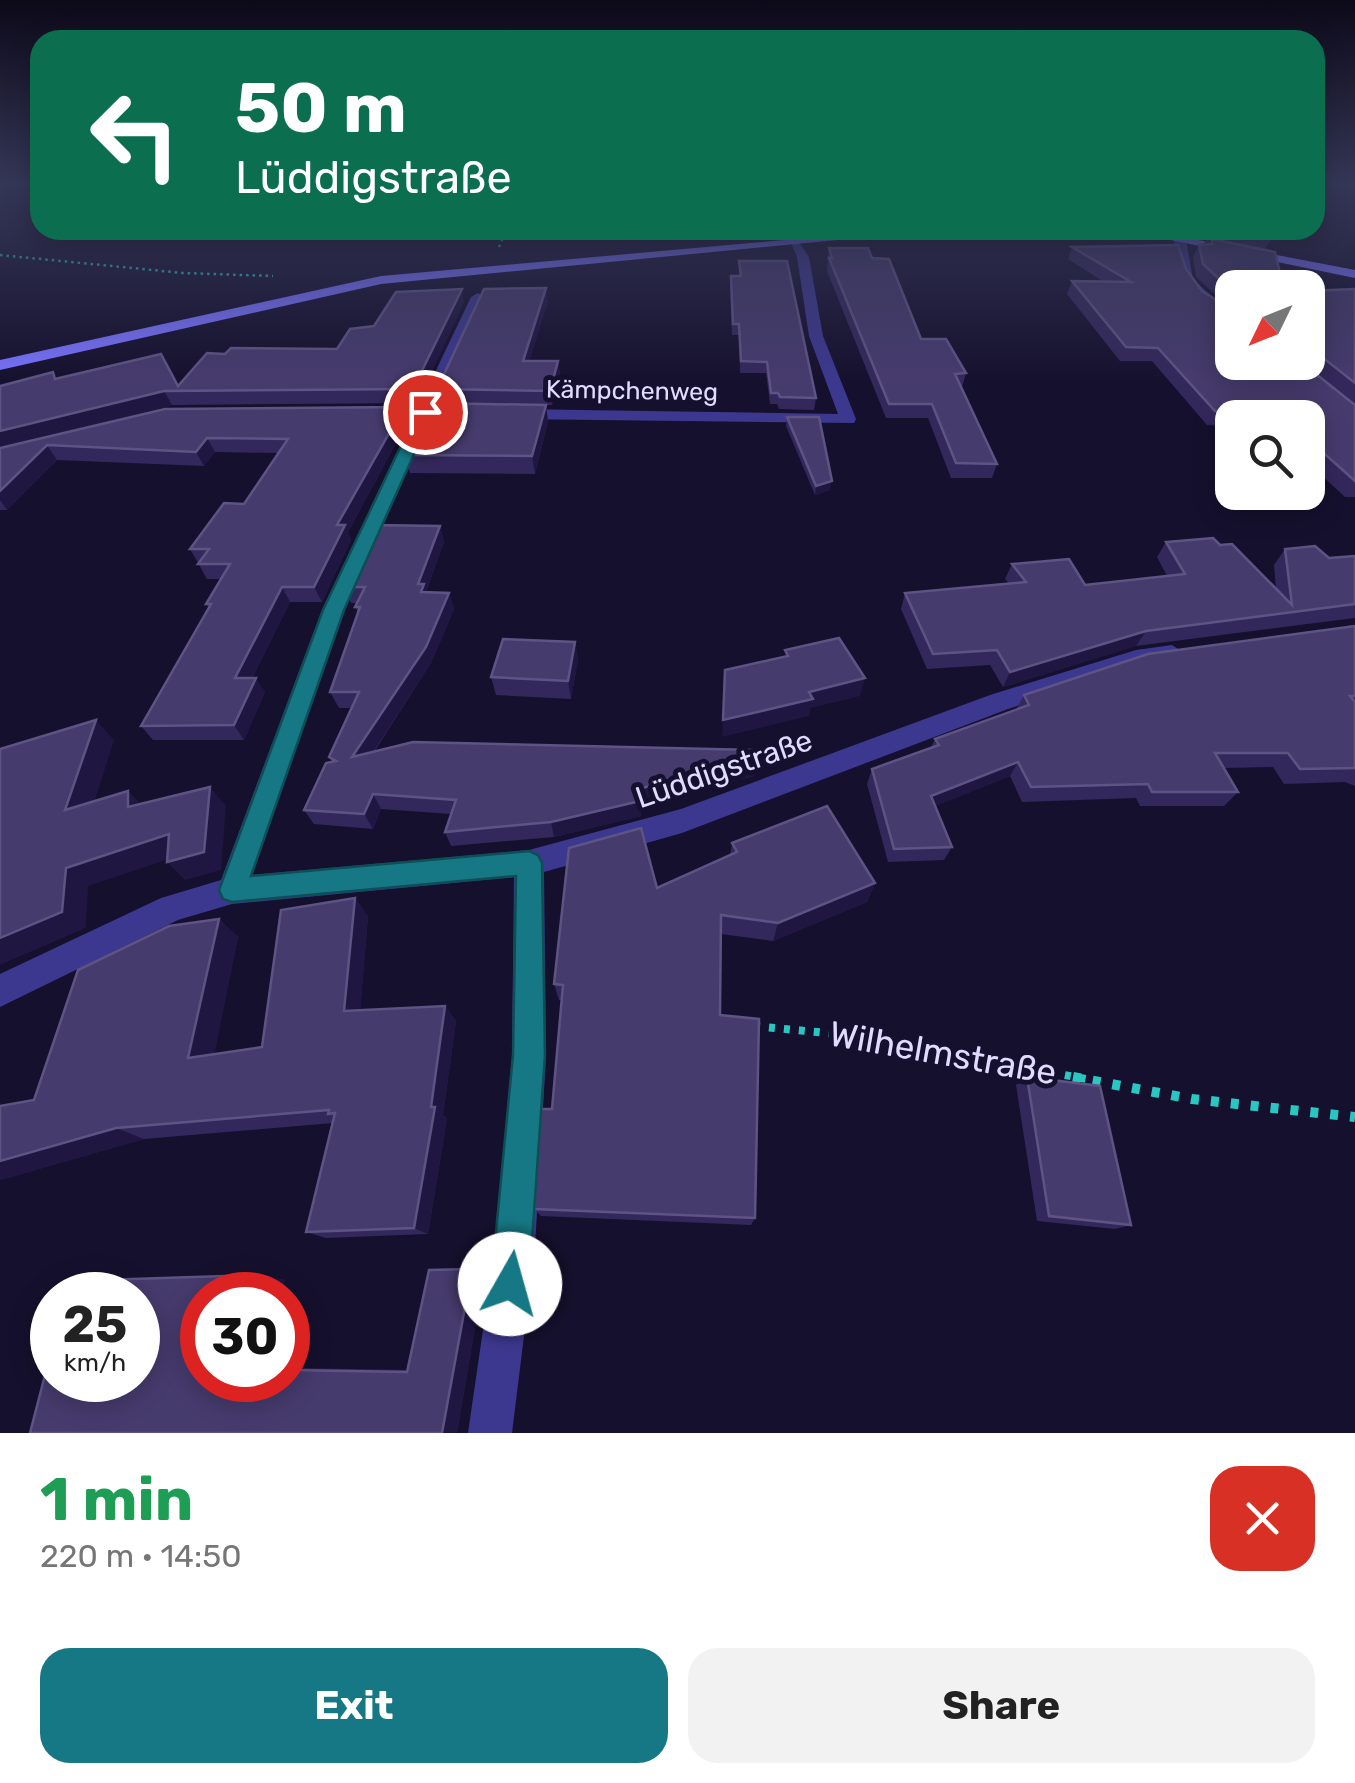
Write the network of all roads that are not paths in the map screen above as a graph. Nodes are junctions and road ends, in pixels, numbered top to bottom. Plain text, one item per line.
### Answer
1 (720, 250) edge
2 (797, 250) edge
3 (1181, 250) edge
4 (1231, 250) edge
5 (1355, 274) edge
6 (478, 297) edge
7 (1215, 308) edge
8 (0, 364) edge
9 (425, 412) junction
10 (350, 413) edge
11 (1208, 648) edge
12 (529, 863) junction
13 (232, 890) junction
14 (0, 991) edge
15 (490, 1433) edge

1 - 8 main road
2 - 9 street, Kämpchenweg
3 - 7 street
4 - 5 main road
6 - 9 street
9 - 10 street, Kämpchenweg
9 - 13 street
11 - 12 street, Lüddigstraße
12 - 13 street, Lüddigstraße
12 - 15 street
13 - 14 street, Lüddigstraße

